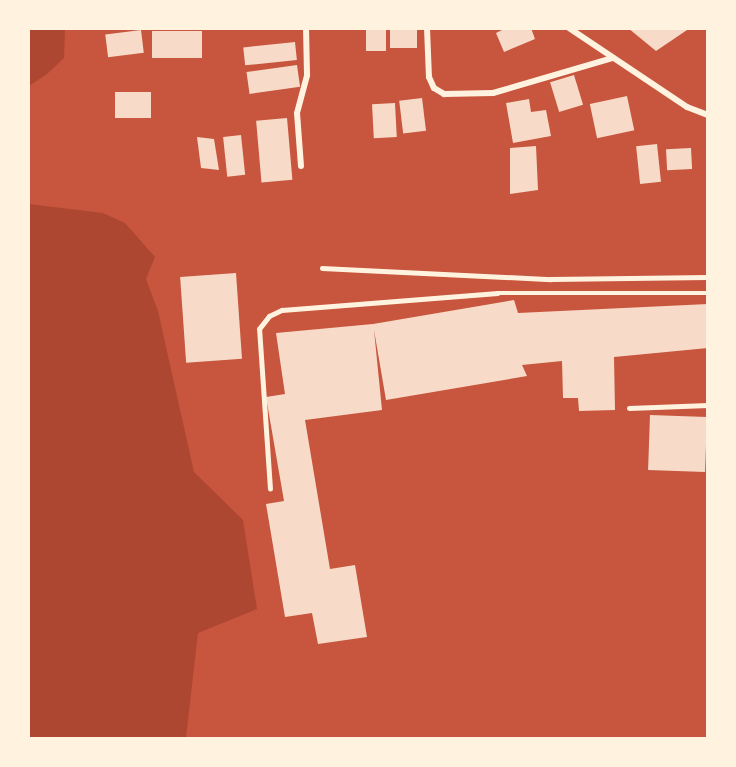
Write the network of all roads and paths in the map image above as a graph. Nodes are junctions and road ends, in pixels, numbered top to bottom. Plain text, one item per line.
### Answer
1 (306, 28) edge
2 (427, 28) edge
3 (569, 28) edge
4 (613, 58) junction
5 (708, 115) edge
6 (301, 166) dead end
7 (322, 268) dead end
8 (708, 277) edge
9 (708, 293) edge
10 (708, 405) edge
11 (629, 408) dead end
12 (270, 489) dead end

1 - 6 street
2 - 4 street
3 - 4 street
4 - 5 street
7 - 8 lane
9 - 12 lane
10 - 11 lane

